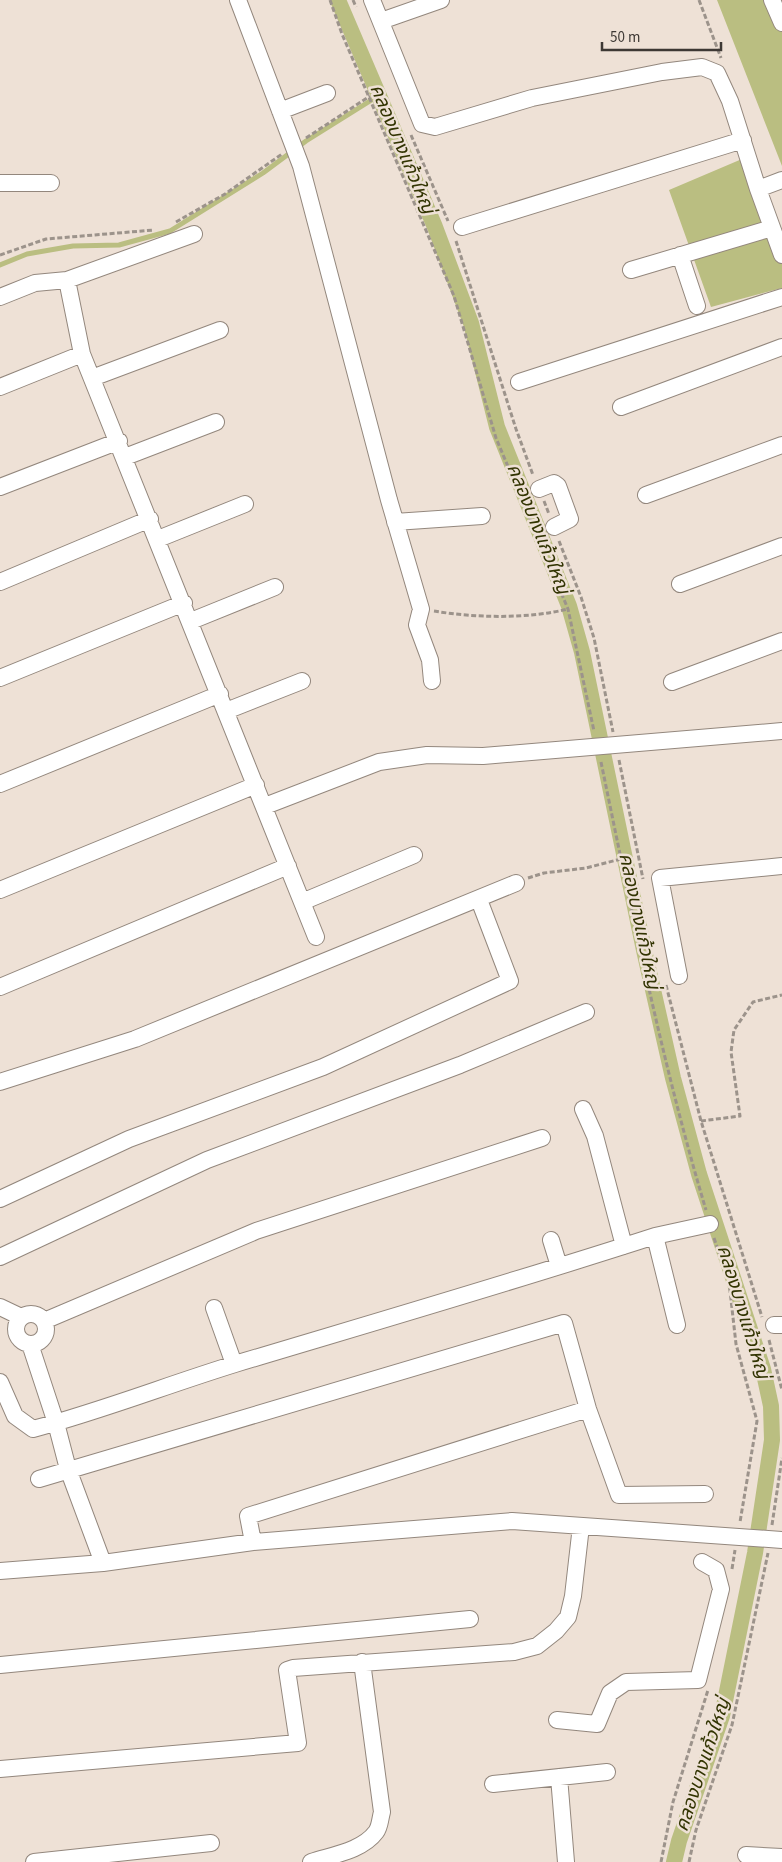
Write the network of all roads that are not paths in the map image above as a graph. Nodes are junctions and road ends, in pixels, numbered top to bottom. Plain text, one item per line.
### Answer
1 (238, 0) edge
2 (372, 0) edge
3 (440, 0) edge
4 (772, 0) edge
5 (381, 22) junction
6 (782, 23) edge
7 (327, 93) dead end
8 (280, 111) junction
9 (743, 140) junction
10 (782, 180) edge
11 (51, 183) dead end
12 (0, 184) edge
13 (758, 189) junction
14 (455, 228) road end
15 (772, 228) junction
16 (194, 234) dead end
17 (782, 254) edge
18 (680, 256) junction
19 (631, 270) dead end
20 (67, 280) junction
21 (0, 297) edge
22 (782, 297) edge
23 (697, 306) dead end
24 (220, 330) dead end
25 (782, 347) edge
26 (82, 354) junction
27 (92, 378) junction
28 (519, 382) dead end
29 (0, 387) edge
30 (621, 407) dead end
31 (216, 422) dead end
32 (119, 441) junction
33 (782, 445) edge
34 (125, 458) junction
35 (0, 487) edge
36 (538, 489) road end
37 (646, 495) dead end
38 (245, 504) dead end
39 (482, 516) dead end
40 (150, 519) junction
41 (395, 522) junction
42 (554, 527) road end
43 (158, 539) junction
44 (782, 546) edge
45 (0, 582) edge
46 (680, 584) dead end
47 (275, 587) dead end
48 (184, 603) junction
49 (191, 621) junction
50 (782, 641) edge
51 (0, 678) edge
52 (302, 681) dead end
53 (432, 681) dead end
54 (672, 682) dead end
55 (220, 694) junction
56 (226, 711) junction
57 (782, 731) edge
58 (0, 784) edge
59 (256, 785) junction
60 (265, 806) junction
61 (414, 855) dead end
62 (288, 866) junction
63 (782, 866) edge
64 (516, 883) road end
65 (0, 890) edge
66 (302, 902) junction
67 (481, 905) dead end
68 (316, 937) dead end
69 (671, 976) road end
70 (0, 987) edge
71 (586, 1012) dead end
72 (0, 1082) edge
73 (583, 1109) dead end
74 (542, 1138) dead end
75 (0, 1200) edge
76 (710, 1224) road end
77 (655, 1236) junction
78 (551, 1240) dead end
79 (624, 1246) junction
80 (0, 1257) edge
81 (559, 1266) junction
82 (0, 1307) edge
83 (214, 1308) dead end
84 (22, 1317) junction
85 (44, 1321) junction
86 (678, 1325) dead end
87 (30, 1344) junction
88 (234, 1364) junction
89 (0, 1382) edge
90 (588, 1408) junction
91 (56, 1423) junction
92 (68, 1469) junction
93 (39, 1479) dead end
94 (705, 1494) dead end
95 (581, 1526) junction
96 (774, 1539) edge
97 (253, 1542) junction
98 (103, 1562) junction
99 (702, 1562) dead end
100 (0, 1572) edge
101 (470, 1619) dead end
102 (362, 1662) junction
103 (0, 1665) edge
104 (557, 1720) dead end
105 (0, 1769) edge
106 (608, 1772) dead end
107 (559, 1777) junction
108 (493, 1784) dead end
109 (211, 1843) dead end
110 (746, 1855) dead end
111 (782, 1857) edge
112 (34, 1862) edge
113 (311, 1862) edge
114 (566, 1862) edge

1 - 8 street
2 - 5 street
3 - 5 street
4 - 6 street
5 - 9 street
7 - 8 street
8 - 41 street
9 - 13 street
9 - 14 street
10 - 13 street
11 - 12 street
13 - 15 street
15 - 17 street
15 - 18 street
16 - 20 street
18 - 19 street
18 - 23 street
20 - 21 street
20 - 26 street
22 - 28 street
24 - 27 street
25 - 30 street
26 - 27 street
26 - 29 street
27 - 32 street
31 - 34 street
32 - 34 street
32 - 35 street
33 - 37 street
34 - 40 street
36 - 42 street
38 - 43 street
39 - 41 street
40 - 43 street
40 - 45 street
41 - 53 street
43 - 48 street
44 - 46 street
47 - 49 street
48 - 49 street
48 - 51 street
49 - 55 street
50 - 54 street
52 - 56 street
55 - 56 street
55 - 58 street
56 - 59 street
57 - 60 street
59 - 60 street
59 - 65 street
60 - 62 street
61 - 66 street
62 - 66 street
62 - 70 street
63 - 69 street
64 - 72 street
66 - 68 street
67 - 75 street
71 - 80 street
73 - 79 street
74 - 85 street
76 - 77 street
77 - 79 street
77 - 86 street
78 - 81 street
79 - 81 street
81 - 88 street
82 - 84 street
83 - 88 street
84 - 85 street
84 - 87 street
85 - 87 street
87 - 91 street
88 - 91 street
89 - 91 street
90 - 92 street
90 - 94 street
90 - 97 street
91 - 92 street
92 - 93 street
92 - 98 street
95 - 96 street
95 - 97 street
95 - 102 street
97 - 98 street
98 - 100 street
99 - 104 street
101 - 103 street
102 - 105 street
102 - 113 street
106 - 107 street
107 - 108 street
107 - 114 street
109 - 112 street
110 - 111 street

